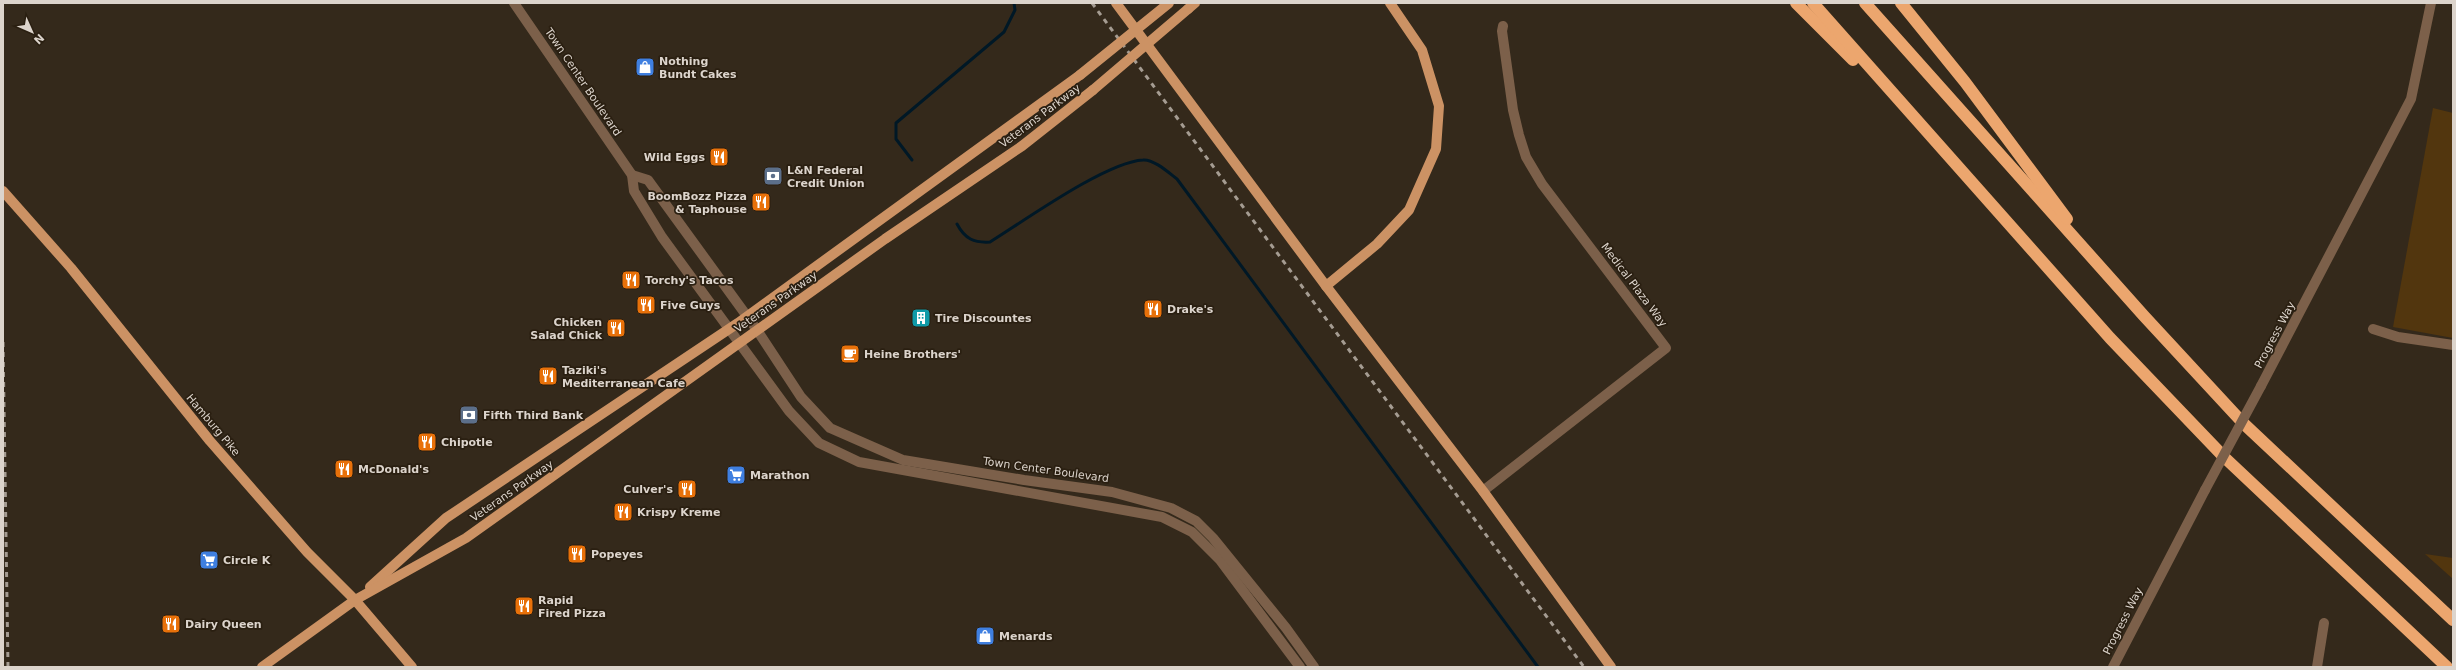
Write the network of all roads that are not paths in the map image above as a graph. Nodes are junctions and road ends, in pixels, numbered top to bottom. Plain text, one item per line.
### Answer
1 (514, 3) edge
2 (1116, 3) edge
3 (1169, 3) edge
4 (1390, 3) edge
5 (1796, 3) edge
6 (1813, 3) edge
7 (1865, 3) edge
8 (1901, 3) edge
9 (2431, 3) edge
10 (1192, 6) edge
11 (1503, 26) dead end
12 (1935, 142) junction
13 (632, 175) junction
14 (3, 191) edge
15 (1326, 286) junction
16 (2117, 286) junction
17 (747, 317) junction
18 (730, 328) junction
19 (2373, 329) dead end
20 (757, 330) junction
21 (739, 343) junction
22 (2453, 345) edge
23 (1483, 491) junction
24 (355, 600) junction
25 (2453, 620) edge
26 (2324, 623) dead end
27 (262, 667) edge
28 (412, 667) edge
29 (1300, 667) edge
30 (1314, 667) edge
31 (1611, 667) edge
32 (2113, 667) edge
33 (2317, 667) edge
34 (2447, 667) edge

1 - 13 street, Town Center Boulevard
2 - 15 main road
3 - 17 main road, Veterans Parkway, bridge
4 - 15 main road
5 - 12 highway
6 - 12 highway
7 - 16 highway
8 - 16 highway
9 - 32 street, Progress Way, bridge
10 - 20 main road, Veterans Parkway, bridge
11 - 23 street, Medical Plaza Way
12 - 34 highway
13 - 17 street
13 - 18 street, Town Center Boulevard
14 - 24 main road, Hamburg Pike
15 - 23 main road
16 - 25 highway
17 - 18 main road, Veterans Parkway
17 - 20 street, Town Center Boulevard
18 - 21 street, Town Center Boulevard
18 - 24 main road, Veterans Parkway
19 - 22 street
20 - 21 main road, Veterans Parkway
20 - 30 street, Town Center Boulevard
21 - 24 main road, Veterans Parkway
21 - 29 street
23 - 31 main road
24 - 27 main road, Veterans Parkway
24 - 28 main road, Hamburg Pike
26 - 33 street

